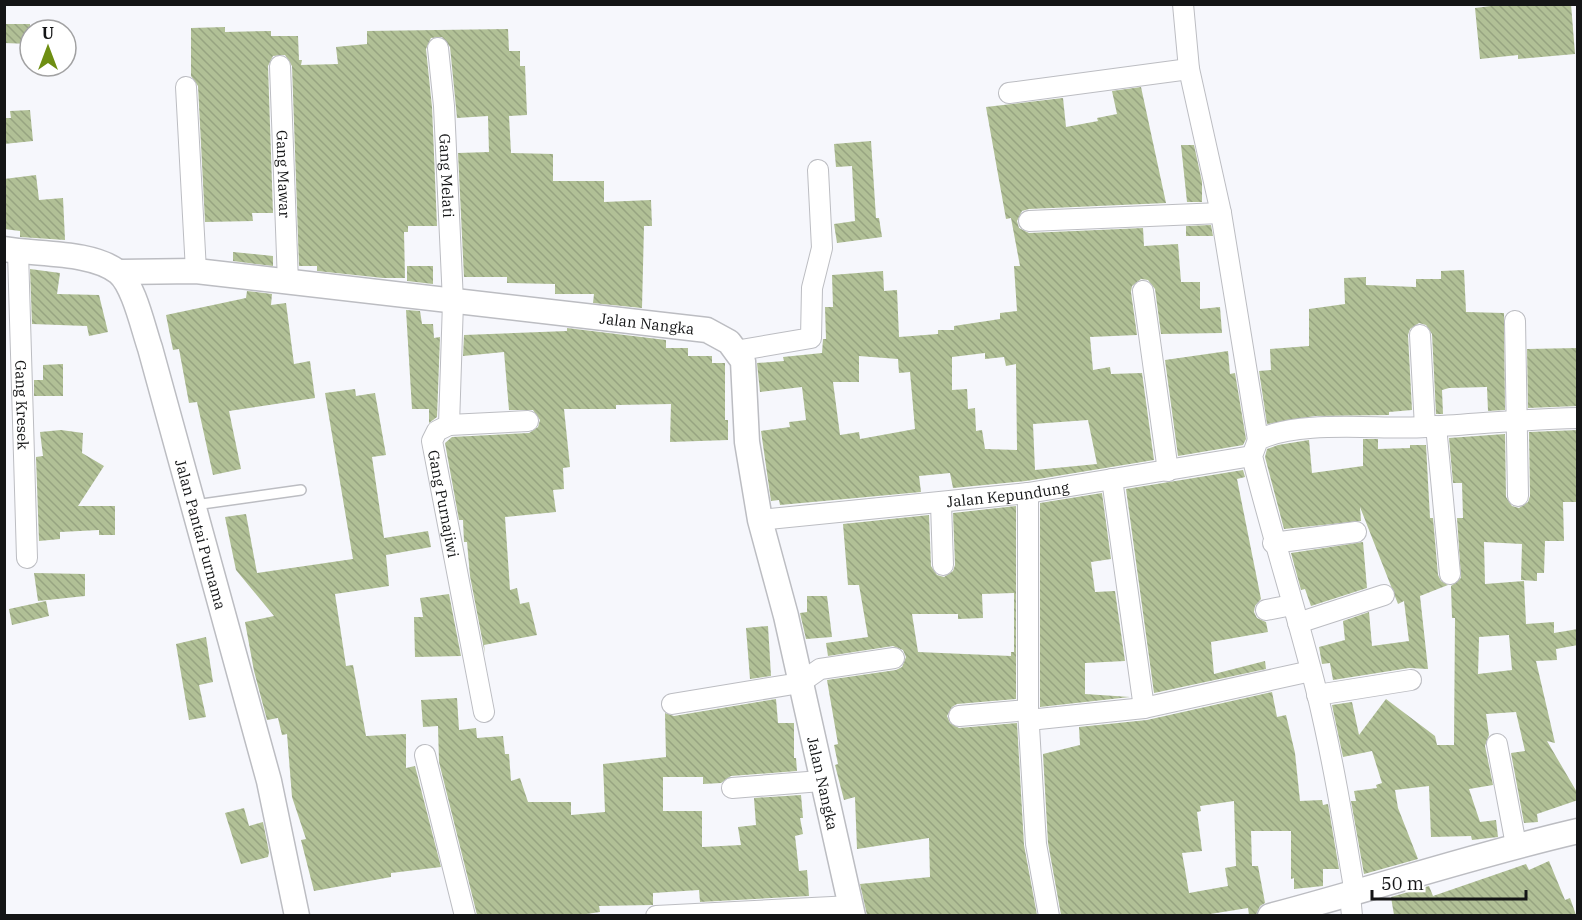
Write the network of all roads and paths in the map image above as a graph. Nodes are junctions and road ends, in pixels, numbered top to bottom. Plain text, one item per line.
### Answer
1 (1183, 4) edge
2 (438, 48) dead end
3 (279, 66) dead end
4 (1189, 69) junction
5 (186, 87) dead end
6 (1009, 93) dead end
7 (818, 170) dead end
8 (1221, 213) junction
9 (1029, 221) dead end
10 (11, 250) edge
11 (119, 272) junction
12 (196, 272) junction
13 (288, 283) junction
14 (1143, 291) dead end
15 (453, 302) junction
16 (1515, 321) dead end
17 (1420, 336) dead end
18 (735, 351) junction
19 (1519, 418) junction
20 (1578, 418) edge
21 (528, 421) dead end
22 (449, 425) junction
23 (1430, 427) junction
24 (1255, 448) junction
25 (1168, 471) junction
26 (1112, 479) junction
27 (301, 490) dead end
28 (1028, 493) junction
29 (1518, 496) dead end
30 (941, 503) junction
31 (193, 505) junction
32 (760, 520) junction
33 (1356, 532) dead end
34 (1273, 543) junction
35 (27, 558) dead end
36 (943, 565) dead end
37 (1449, 574) dead end
38 (1384, 595) dead end
39 (1266, 610) dead end
40 (1295, 614) junction
41 (894, 658) dead end
42 (1311, 671) junction
43 (1411, 680) dead end
44 (800, 683) junction
45 (1317, 695) junction
46 (672, 704) dead end
47 (1144, 708) junction
48 (484, 712) dead end
49 (1028, 715) junction
50 (958, 716) dead end
51 (1497, 744) dead end
52 (425, 755) dead end
53 (821, 781) junction
54 (732, 788) dead end
55 (1578, 831) edge
56 (1516, 846) junction
57 (1353, 902) edge
58 (853, 911) edge
59 (297, 915) edge
60 (465, 915) edge
61 (656, 915) edge
62 (1049, 915) edge
63 (1270, 915) edge

1 - 4 street
2 - 15 street, Gang Melati
3 - 13 street, Gang Mawar
4 - 6 street
4 - 8 street
5 - 12 street
7 - 18 street
8 - 9 street
8 - 24 street
10 - 11 street
10 - 35 street, Gang Kresek
11 - 12 street, Jalan Nangka
11 - 31 street, Jalan Pantai Purnama
12 - 13 street, Jalan Nangka
13 - 15 street, Jalan Nangka
14 - 25 street
15 - 18 street, Jalan Nangka
15 - 22 street
16 - 19 street
17 - 23 street
18 - 32 street, Jalan Nangka
19 - 20 street, Jalan Kepundung
19 - 23 street, Jalan Kepundung
19 - 29 street
21 - 22 street
22 - 48 street, Gang Purnajiwi
23 - 24 street, Jalan Kepundung
23 - 37 street
24 - 25 street, Jalan Kepundung
24 - 34 street
25 - 26 street, Jalan Kepundung
26 - 28 street, Jalan Kepundung
26 - 47 street
27 - 31 lane
28 - 30 street, Jalan Kepundung
28 - 49 street
30 - 32 street, Jalan Kepundung
30 - 36 street
31 - 59 street, Jalan Pantai Purnama
32 - 44 street, Jalan Nangka
33 - 34 street
34 - 40 street
38 - 40 street
39 - 40 street
40 - 42 street
41 - 44 street
42 - 45 street
42 - 47 street
43 - 45 street
44 - 46 street
44 - 53 street, Jalan Nangka
45 - 57 street
47 - 49 street
49 - 50 street
49 - 62 street
51 - 56 street
52 - 60 street
53 - 54 street
53 - 58 street, Jalan Nangka
55 - 56 street
56 - 57 street
57 - 63 street
58 - 61 street

